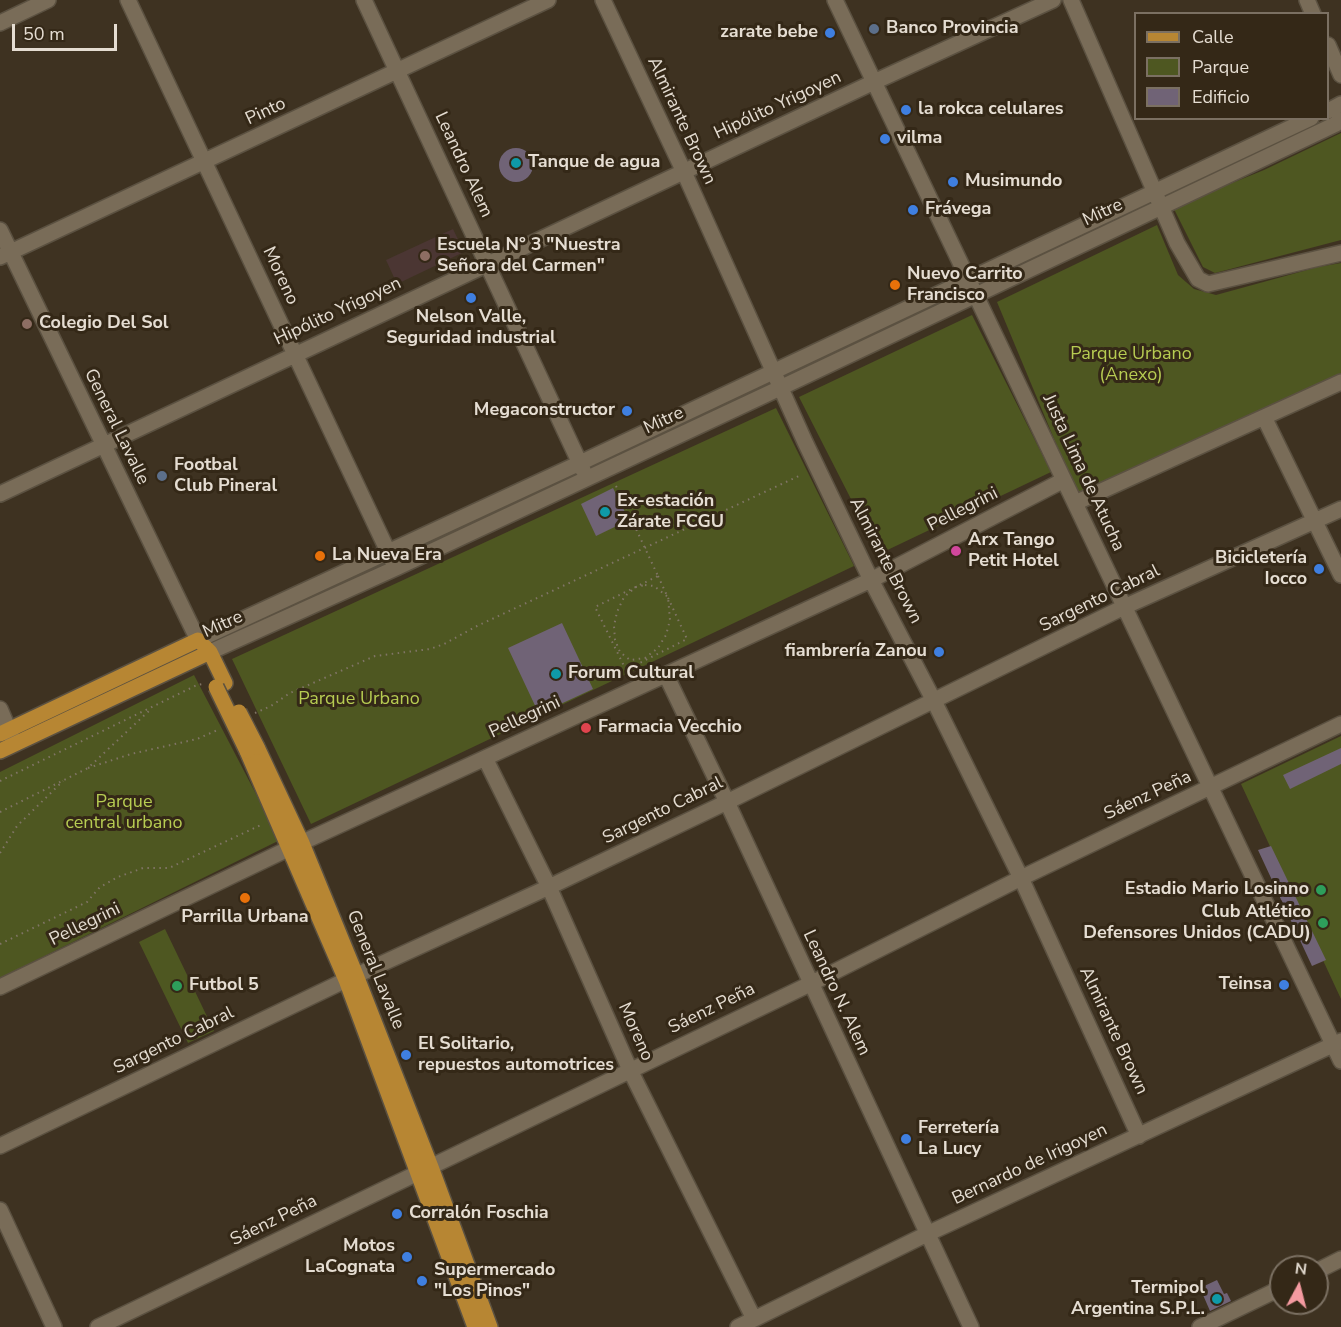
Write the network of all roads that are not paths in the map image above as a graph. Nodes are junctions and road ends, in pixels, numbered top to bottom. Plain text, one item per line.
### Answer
1 (48, 0) edge
2 (128, 0) edge
3 (364, 0) edge
4 (548, 0) edge
5 (603, 0) edge
6 (836, 0) edge
7 (1053, 0) edge
8 (1071, 0) edge
9 (0, 22) edge
10 (1329, 47) edge
11 (398, 72) junction
12 (1341, 75) edge
13 (874, 82) junction
14 (1341, 119) edge
15 (1307, 120) edge
16 (204, 162) junction
17 (684, 172) junction
18 (1156, 191) junction
19 (1162, 206) junction
20 (0, 230) edge
21 (1341, 253) edge
22 (5, 255) edge
23 (488, 264) junction
24 (968, 279) junction
25 (975, 295) junction
26 (295, 354) junction
27 (773, 372) junction
28 (1341, 382) edge
29 (780, 388) junction
30 (1264, 417) junction
31 (103, 445) junction
32 (580, 463) junction
33 (587, 478) junction
34 (1065, 480) junction
35 (0, 494) edge
36 (1075, 503) junction
37 (1341, 509) edge
38 (1315, 521) junction
39 (389, 552) junction
40 (396, 568) junction
41 (1341, 575) edge
42 (871, 580) junction
43 (1124, 608) junction
44 (198, 640) junction
45 (205, 654) junction
46 (666, 675) junction
47 (934, 701) junction
48 (0, 709) edge
49 (1341, 724) edge
50 (5, 731) edge
51 (15, 744) junction
52 (252, 749) junction
53 (0, 751) edge
54 (485, 758) junction
55 (1211, 787) junction
56 (727, 802) junction
57 (296, 845) junction
58 (1021, 878) junction
59 (549, 887) junction
60 (351, 977) junction
61 (810, 984) junction
62 (0, 987) edge
63 (1337, 1043) edge
64 (1341, 1061) edge
65 (630, 1070) junction
66 (1139, 1136) junction
67 (0, 1146) edge
68 (424, 1170) junction
69 (0, 1210) edge
70 (927, 1234) junction
71 (1269, 1294) edge
72 (754, 1319) junction
73 (54, 1327) edge
74 (98, 1327) edge
75 (475, 1327) edge
76 (490, 1327) edge
77 (738, 1327) edge
78 (971, 1327) edge
79 (1200, 1327) edge

1 - 9 street
2 - 16 street, Moreno
3 - 11 street, Leandro Alem
4 - 11 street, Pinto
5 - 17 street, Almirante Brown
6 - 13 street, Justa Lima de Atucha
7 - 13 street, Hipólito Yrigoyen
8 - 18 street
10 - 12 street
11 - 16 street, Pinto
11 - 23 street, Leandro Alem
13 - 17 street, Hipólito Yrigoyen
13 - 24 street, Justa Lima de Atucha
14 - 19 street, Mitre
15 - 18 street, Mitre
16 - 22 street, Pinto
16 - 26 street, Moreno
17 - 23 street, Hipólito Yrigoyen
17 - 27 street, Almirante Brown
18 - 19 street
18 - 24 street, Mitre
19 - 21 street
19 - 25 street, Mitre
20 - 22 street, General Lavalle
22 - 31 street, General Lavalle
23 - 26 street, Hipólito Yrigoyen
23 - 32 street, Leandro Alem
24 - 25 street, Justa Lima de Atucha
24 - 27 street, Mitre
25 - 29 street, Mitre
25 - 34 street, Justa Lima de Atucha
26 - 31 street, Hipólito Yrigoyen
26 - 39 street, Moreno
27 - 29 street, Almirante Brown
27 - 32 street, Mitre
28 - 30 street
29 - 33 street, Mitre
29 - 42 street, Almirante Brown
30 - 36 street
30 - 38 street
31 - 35 street, Hipólito Yrigoyen
31 - 44 street, General Lavalle
32 - 33 street, Leandro Alem
32 - 39 street, Mitre
33 - 40 street, Mitre
34 - 36 street, Justa Lima de Atucha
34 - 42 street, Pellegrini
36 - 43 street, Justa Lima de Atucha
37 - 38 street, Sargento Cabral
38 - 41 street
38 - 43 street, Sargento Cabral
39 - 40 street, Moreno
39 - 44 street, Mitre
40 - 45 street, Mitre
42 - 46 street, Pellegrini
42 - 47 street, Almirante Brown
43 - 47 street, Sargento Cabral
43 - 55 street, Justa Lima de Atucha
44 - 45 main road, General Lavalle
44 - 50 main road, Mitre
45 - 51 main road, Mitre
45 - 52 main road, General Lavalle, bridge
46 - 54 street, Pellegrini
46 - 56 street, Leandro N. Alem
47 - 56 street, Sargento Cabral
47 - 58 street, Almirante Brown
48 - 50 street
49 - 55 street, Sáenz Peña
50 - 51 street
51 - 53 main road, Mitre
52 - 57 main road, General Lavalle
52 - 57 main road, General Lavalle
54 - 57 street, Pellegrini
54 - 59 street, Moreno
55 - 58 street, Sáenz Peña
55 - 63 street, Justa Lima de Atucha
56 - 59 street, Sargento Cabral
56 - 61 street, Leandro N. Alem
57 - 60 main road, General Lavalle
57 - 62 street, Pellegrini
58 - 61 street, Sáenz Peña
58 - 66 street, Almirante Brown
59 - 60 street, Sargento Cabral
59 - 65 street, Moreno
60 - 67 street, Sargento Cabral
60 - 68 main road, General Lavalle
61 - 65 street, Sáenz Peña
61 - 70 street, Leandro N. Alem
63 - 64 street, Justa Lima de Atucha
63 - 66 street, Bernardo de Irigoyen
65 - 68 street, Sáenz Peña
65 - 72 street, Moreno
66 - 70 street, Bernardo de Irigoyen
68 - 74 street, Sáenz Peña
68 - 75 main road, General Lavalle
68 - 76 main road, General Lavalle
69 - 73 street
70 - 72 street, Bernardo de Irigoyen
70 - 78 street, Leandro N. Alem
71 - 79 street
72 - 77 street, Bernardo de Irigoyen

